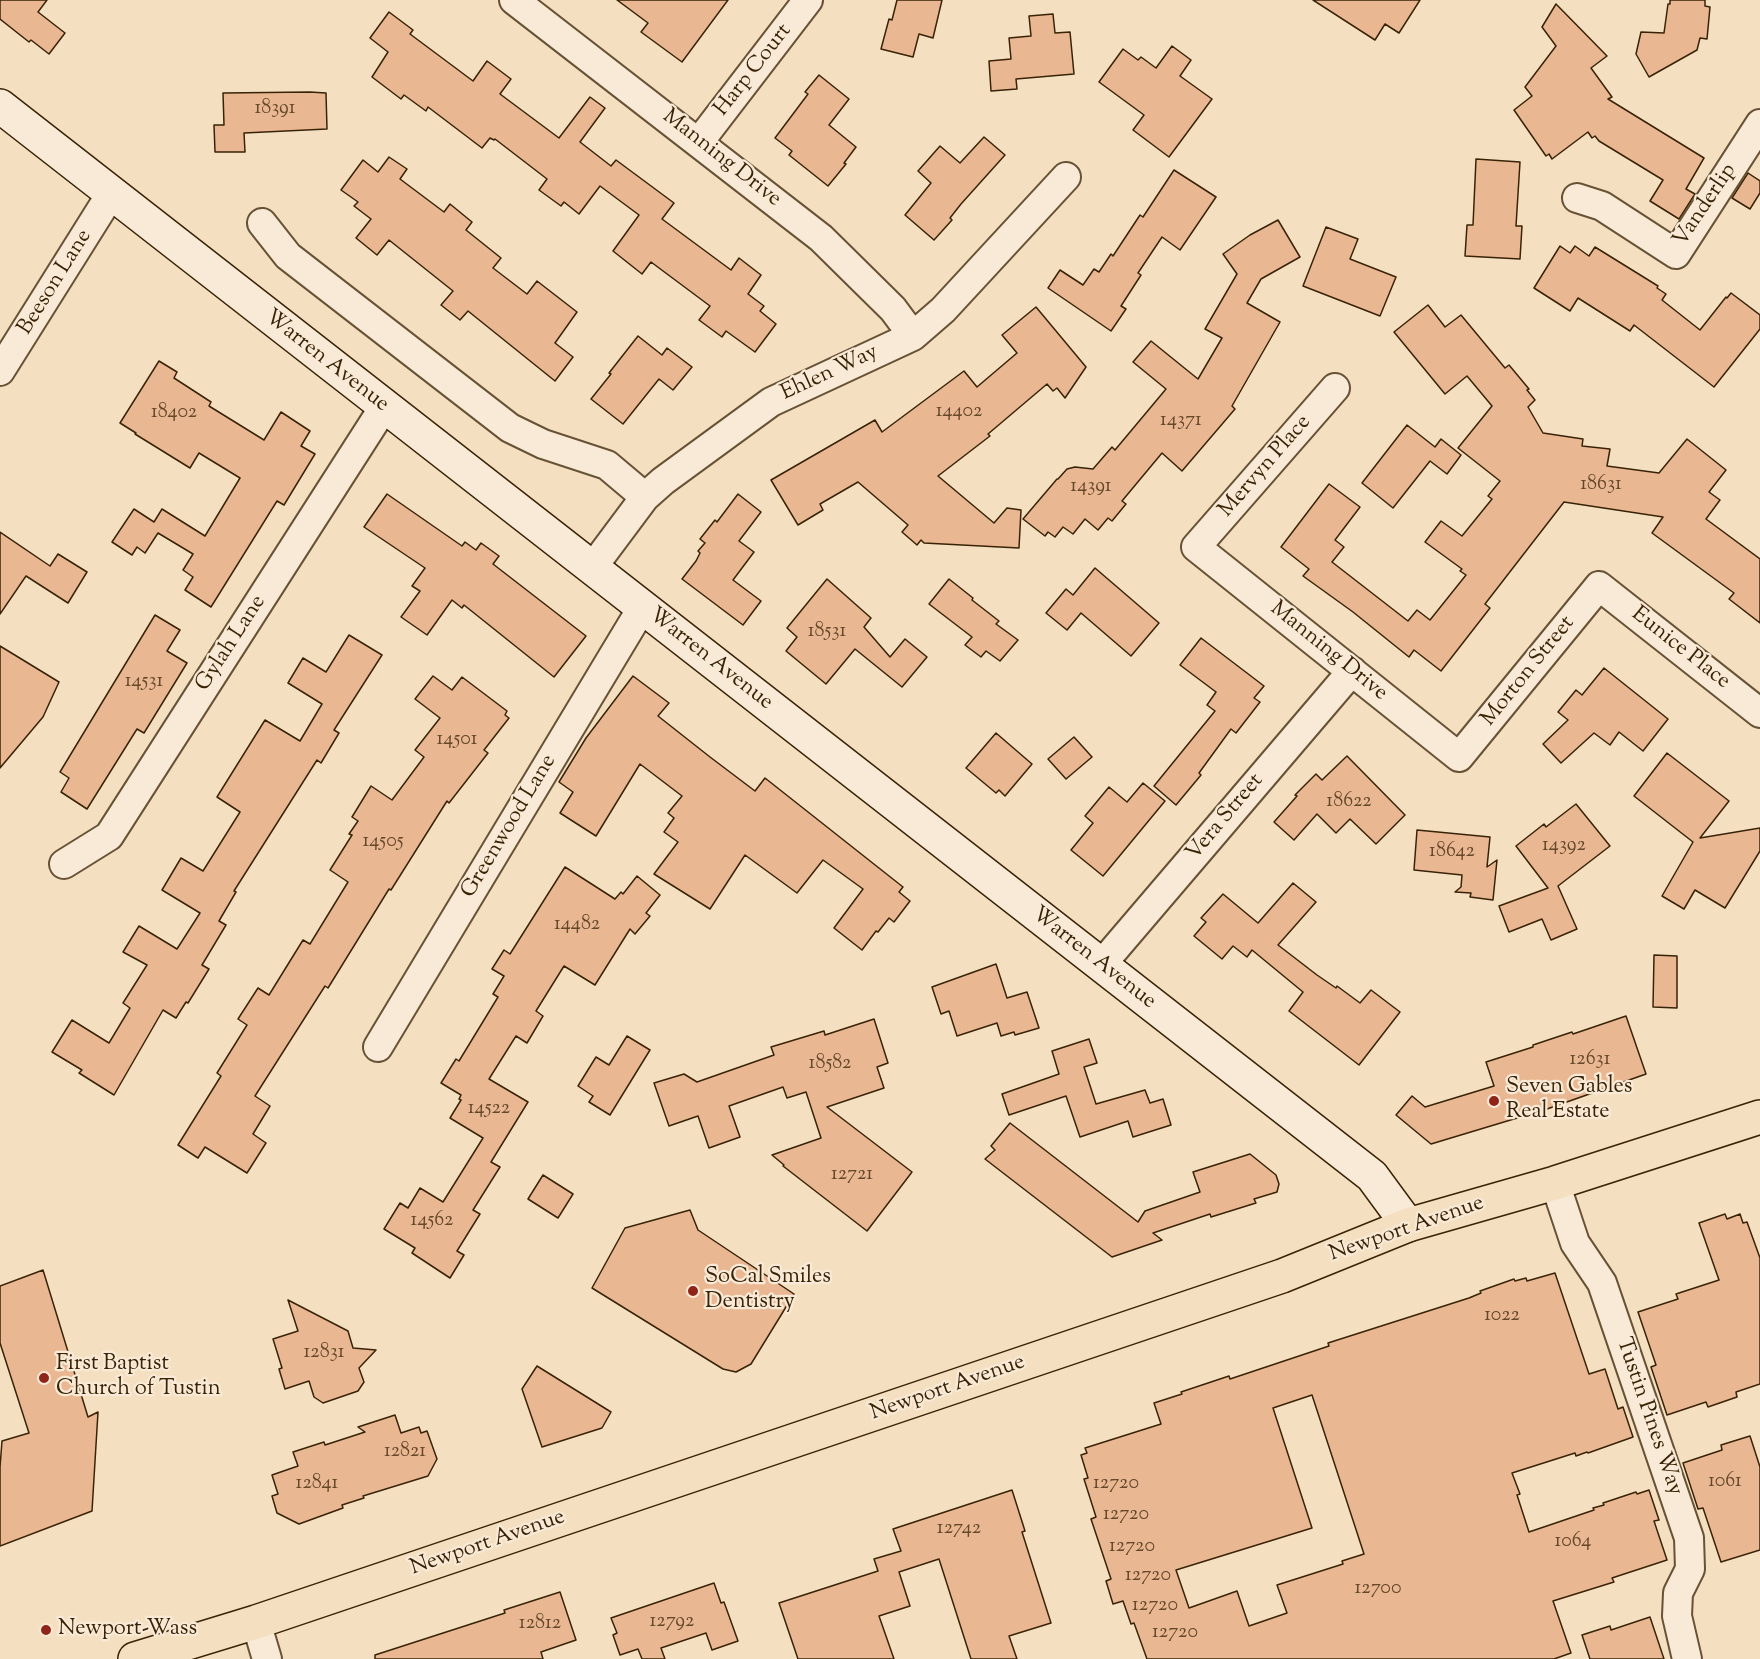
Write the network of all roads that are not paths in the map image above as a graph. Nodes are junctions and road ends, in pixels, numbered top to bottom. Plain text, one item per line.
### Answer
1 (514, 0) edge
2 (808, 0) edge
3 (0, 106) edge
4 (1760, 124) edge
5 (699, 142) junction
6 (1066, 177) dead end
7 (111, 194) junction
8 (1576, 198) dead end
9 (262, 223) dead end
10 (913, 336) junction
11 (0, 371) edge
12 (1335, 388) dead end
13 (384, 407) junction
14 (645, 497) junction
15 (1196, 547) joint
16 (592, 568) junction
17 (1599, 586) joint
18 (642, 608) junction
19 (1352, 671) junction
20 (1760, 713) edge
21 (1459, 758) joint
22 (64, 864) dead end
23 (1101, 965) junction
24 (378, 1047) dead end
25 (1760, 1117) edge
26 (1555, 1183) junction
27 (1408, 1225) junction
28 (256, 1622) junction
29 (135, 1659) edge
30 (267, 1659) edge
31 (1687, 1659) edge

1 - 5 street, Manning Drive
2 - 5 street, Harp Court
3 - 7 street, Warren Avenue
4 - 8 street, Vanderlip
5 - 10 street, Manning Drive
6 - 10 street, Ehlen Way
7 - 11 street, Beeson Lane
7 - 13 street, Warren Avenue
9 - 14 street
10 - 14 street, Ehlen Way
12 - 15 street, Mervyn Place
13 - 16 street, Warren Avenue
13 - 22 street, Gylah Lane
14 - 16 street, Ehlen Way
15 - 19 street, Manning Drive
16 - 18 street, Warren Avenue
17 - 20 street, Eunice Place
17 - 21 street, Morton Street
18 - 23 street, Warren Avenue
18 - 24 street, Greenwood Lane
19 - 21 street, Manning Drive
19 - 23 street, Vera Street
23 - 27 street, Warren Avenue
25 - 26 main road, Newport Avenue
26 - 27 main road, Newport Avenue
26 - 31 street, Tustin Pines Way
27 - 28 main road, Newport Avenue
28 - 29 main road, Newport Avenue
28 - 30 street

